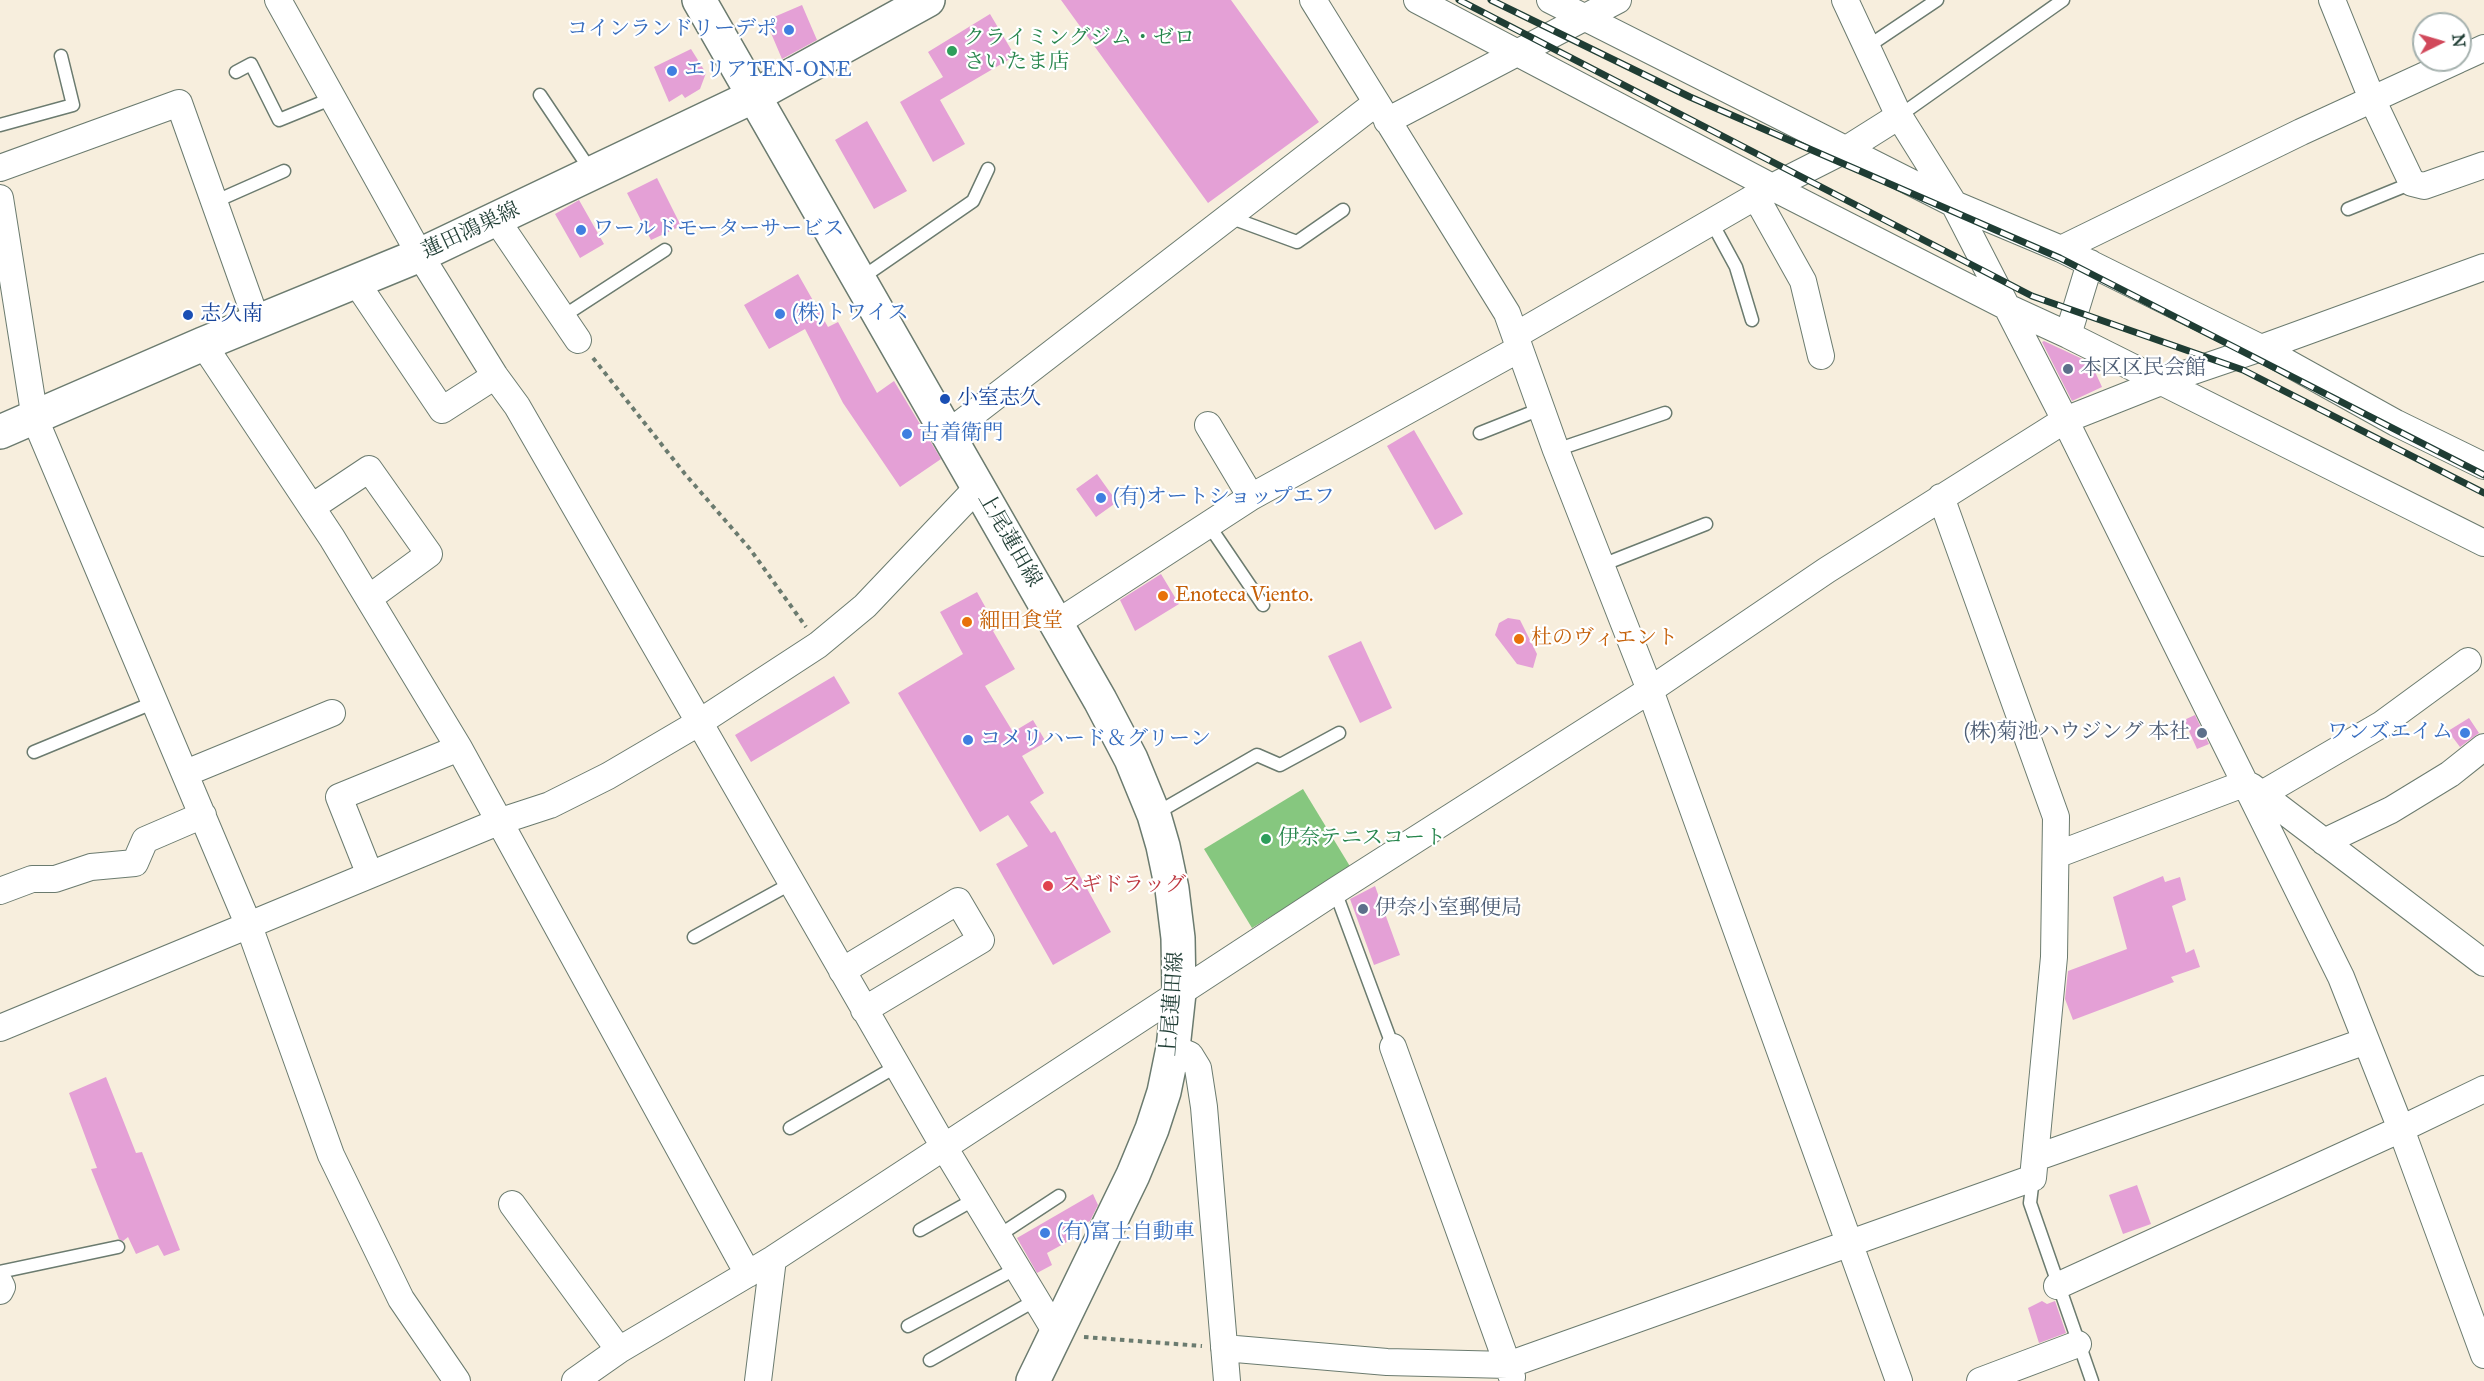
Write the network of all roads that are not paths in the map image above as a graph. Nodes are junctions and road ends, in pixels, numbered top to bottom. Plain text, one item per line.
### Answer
1 (278, 0) edge
2 (699, 0) edge
3 (928, 0) edge
4 (1313, 0) edge
5 (1417, 0) edge
6 (1550, 0) edge
7 (1618, 0) edge
8 (1845, 0) edge
9 (1937, 0) edge
10 (2063, 0) edge
11 (2332, 0) edge
12 (1584, 17) junction
13 (1867, 47) junction
14 (1517, 51) junction
15 (61, 56) dead end
16 (237, 72) dead end
17 (2432, 72) edge
18 (540, 95) dead end
19 (754, 96) junction
20 (333, 98) junction
21 (2372, 99) junction
22 (1382, 112) junction
23 (1899, 116) junction
24 (0, 125) edge
25 (1845, 150) junction
26 (2484, 165) edge
27 (0, 168) edge
28 (988, 169) dead end
29 (284, 171) dead end
30 (592, 173) junction
31 (2412, 183) junction
32 (1764, 192) junction
33 (0, 198) edge
34 (214, 202) junction
35 (1954, 204) junction
36 (2348, 209) dead end
37 (1343, 210) dead end
38 (1229, 217) junction
39 (496, 219) junction
40 (1712, 221) junction
41 (2061, 249) junction
42 (665, 250) dead end
43 (420, 255) junction
44 (2091, 263) junction
45 (2484, 267) edge
46 (859, 280) junction
47 (356, 282) junction
48 (2007, 307) junction
49 (562, 317) junction
50 (1752, 320) dead end
51 (257, 322) junction
52 (2068, 335) junction
53 (578, 340) road end
54 (1518, 342) junction
55 (203, 344) junction
56 (2261, 348) junction
57 (1821, 356) dead end
58 (495, 376) junction
59 (2161, 382) junction
60 (1543, 408) junction
61 (1665, 413) dead end
62 (35, 419) junction
63 (2065, 420) junction
64 (1208, 425) dead end
65 (0, 432) edge
66 (1480, 433) dead end
67 (947, 434) junction
68 (1556, 450) junction
69 (2484, 466) edge
70 (978, 487) junction
71 (1941, 497) junction
72 (1251, 498) junction
73 (312, 507) junction
74 (1208, 524) junction
75 (1706, 524) dead end
76 (2484, 543) edge
77 (1602, 565) junction
78 (369, 598) junction
79 (1263, 605) dead end
80 (1057, 623) junction
81 (2468, 661) dead end
82 (1650, 690) junction
83 (155, 702) junction
84 (332, 713) dead end
85 (700, 722) junction
86 (1339, 733) dead end
87 (2484, 747) edge
88 (459, 748) junction
89 (34, 752) dead end
90 (186, 773) junction
91 (2254, 788) junction
92 (203, 815) junction
93 (1154, 815) junction
94 (498, 822) junction
95 (2324, 842) junction
96 (2056, 855) junction
97 (370, 875) junction
98 (792, 883) junction
99 (0, 891) edge
100 (1335, 891) junction
101 (249, 926) junction
102 (694, 937) dead end
103 (2484, 963) edge
104 (842, 971) junction
105 (1179, 993) junction
106 (864, 1010) junction
107 (0, 1028) edge
108 (2367, 1041) junction
109 (1393, 1047) joint
110 (1173, 1048) junction
111 (897, 1066) junction
112 (2484, 1089) edge
113 (790, 1128) dead end
114 (2401, 1129) junction
115 (944, 1147) junction
116 (2034, 1168) junction
117 (1059, 1196) dead end
118 (975, 1199) junction
119 (512, 1204) dead end
120 (920, 1230) dead end
121 (998, 1236) junction
122 (1850, 1244) junction
123 (118, 1247) dead end
124 (773, 1259) junction
125 (1017, 1268) junction
126 (0, 1272) edge
127 (748, 1274) junction
128 (0, 1282) edge
129 (2057, 1286) junction
130 (0, 1291) edge
131 (1036, 1300) junction
132 (908, 1326) dead end
133 (1057, 1335) junction
134 (2078, 1344) junction
135 (1224, 1348) junction
136 (619, 1350) junction
137 (2484, 1355) edge
138 (930, 1360) dead end
139 (1388, 1371) edge
140 (1510, 1373) edge
141 (457, 1381) edge
142 (575, 1381) edge
143 (758, 1381) edge
144 (1033, 1381) edge
145 (1227, 1381) edge
146 (1899, 1381) edge
147 (1980, 1381) edge
148 (2092, 1381) edge

1 - 20 street
2 - 19 main road, 上尾蓮田線
3 - 19 main road, 蓮田鴻巣線
4 - 22 street
5 - 14 street
6 - 12 street
7 - 12 street
8 - 13 street
9 - 13 lane
10 - 23 lane
11 - 21 street
12 - 14 street
12 - 25 street
13 - 23 street
14 - 22 street
14 - 32 street
15 - 24 lane
16 - 20 lane
17 - 21 street
18 - 30 lane
19 - 30 main road, 蓮田鴻巣線
19 - 46 main road, 上尾蓮田線
20 - 43 street
21 - 31 street
21 - 41 street
22 - 38 street
22 - 54 street
23 - 25 street
23 - 35 street
25 - 32 street
25 - 35 street
26 - 31 street
27 - 34 street
28 - 46 lane
29 - 34 lane
30 - 39 main road, 蓮田鴻巣線
31 - 36 lane
32 - 40 street
32 - 48 street
32 - 57 street
33 - 62 street
34 - 51 street
35 - 41 street
35 - 48 street
37 - 38 lane
38 - 67 street
39 - 43 main road, 蓮田鴻巣線
39 - 49 street
40 - 50 lane
40 - 54 street
41 - 44 street
42 - 49 lane
43 - 47 main road, 蓮田鴻巣線
43 - 58 street
44 - 52 street
44 - 56 street
45 - 56 street
46 - 67 main road, 上尾蓮田線
47 - 51 main road, 蓮田鴻巣線
47 - 58 street
48 - 52 street
48 - 63 street
49 - 53 street
51 - 55 main road, 蓮田鴻巣線
52 - 59 street
54 - 60 street
54 - 72 street
55 - 62 main road, 蓮田鴻巣線
55 - 73 street
56 - 59 street
56 - 69 street
58 - 85 street
59 - 63 street
59 - 76 street
60 - 66 lane
60 - 68 street
61 - 68 lane
62 - 65 main road, 蓮田鴻巣線
62 - 83 street
63 - 71 street
63 - 91 street
64 - 72 street
67 - 70 main road, 上尾蓮田線
68 - 77 street
70 - 80 main road, 上尾蓮田線
70 - 85 street
71 - 82 street
71 - 96 street
72 - 74 street
73 - 78 street
73 - 78 street
74 - 79 lane
74 - 80 street
75 - 77 lane
77 - 82 street
78 - 88 street
80 - 93 main road, 上尾蓮田線
81 - 91 street
82 - 100 street
82 - 122 street
83 - 89 lane
83 - 90 street
84 - 90 street
85 - 94 street
85 - 98 street
86 - 93 lane
87 - 95 street
88 - 94 street
88 - 97 street
90 - 92 street
91 - 95 street
91 - 96 street
91 - 108 street
92 - 99 street
92 - 101 street
93 - 105 main road, 上尾蓮田線
94 - 97 street
94 - 127 street
95 - 103 street
96 - 116 street
97 - 101 street
98 - 102 lane
98 - 104 street
100 - 105 street
100 - 109 lane
101 - 107 street
101 - 141 street
104 - 106 street
104 - 106 street
105 - 110 main road, 上尾蓮田線
105 - 115 street
106 - 111 street
108 - 114 street
108 - 116 street
109 - 140 street
110 - 133 main road, 上尾蓮田線
110 - 135 street
111 - 113 lane
111 - 115 street
112 - 114 street
114 - 129 street
114 - 137 street
115 - 118 street
115 - 124 street
116 - 122 street
116 - 129 lane
117 - 121 lane
118 - 120 lane
118 - 121 street
119 - 136 street
121 - 125 street
122 - 140 street
122 - 146 street
123 - 126 lane
124 - 127 street
124 - 143 street
125 - 131 street
125 - 132 lane
127 - 136 street
128 - 130 street
129 - 134 lane
131 - 133 street
131 - 138 lane
133 - 144 main road, 上尾蓮田線
134 - 147 street
134 - 148 lane
135 - 139 street
135 - 145 street
136 - 142 street
139 - 140 street

